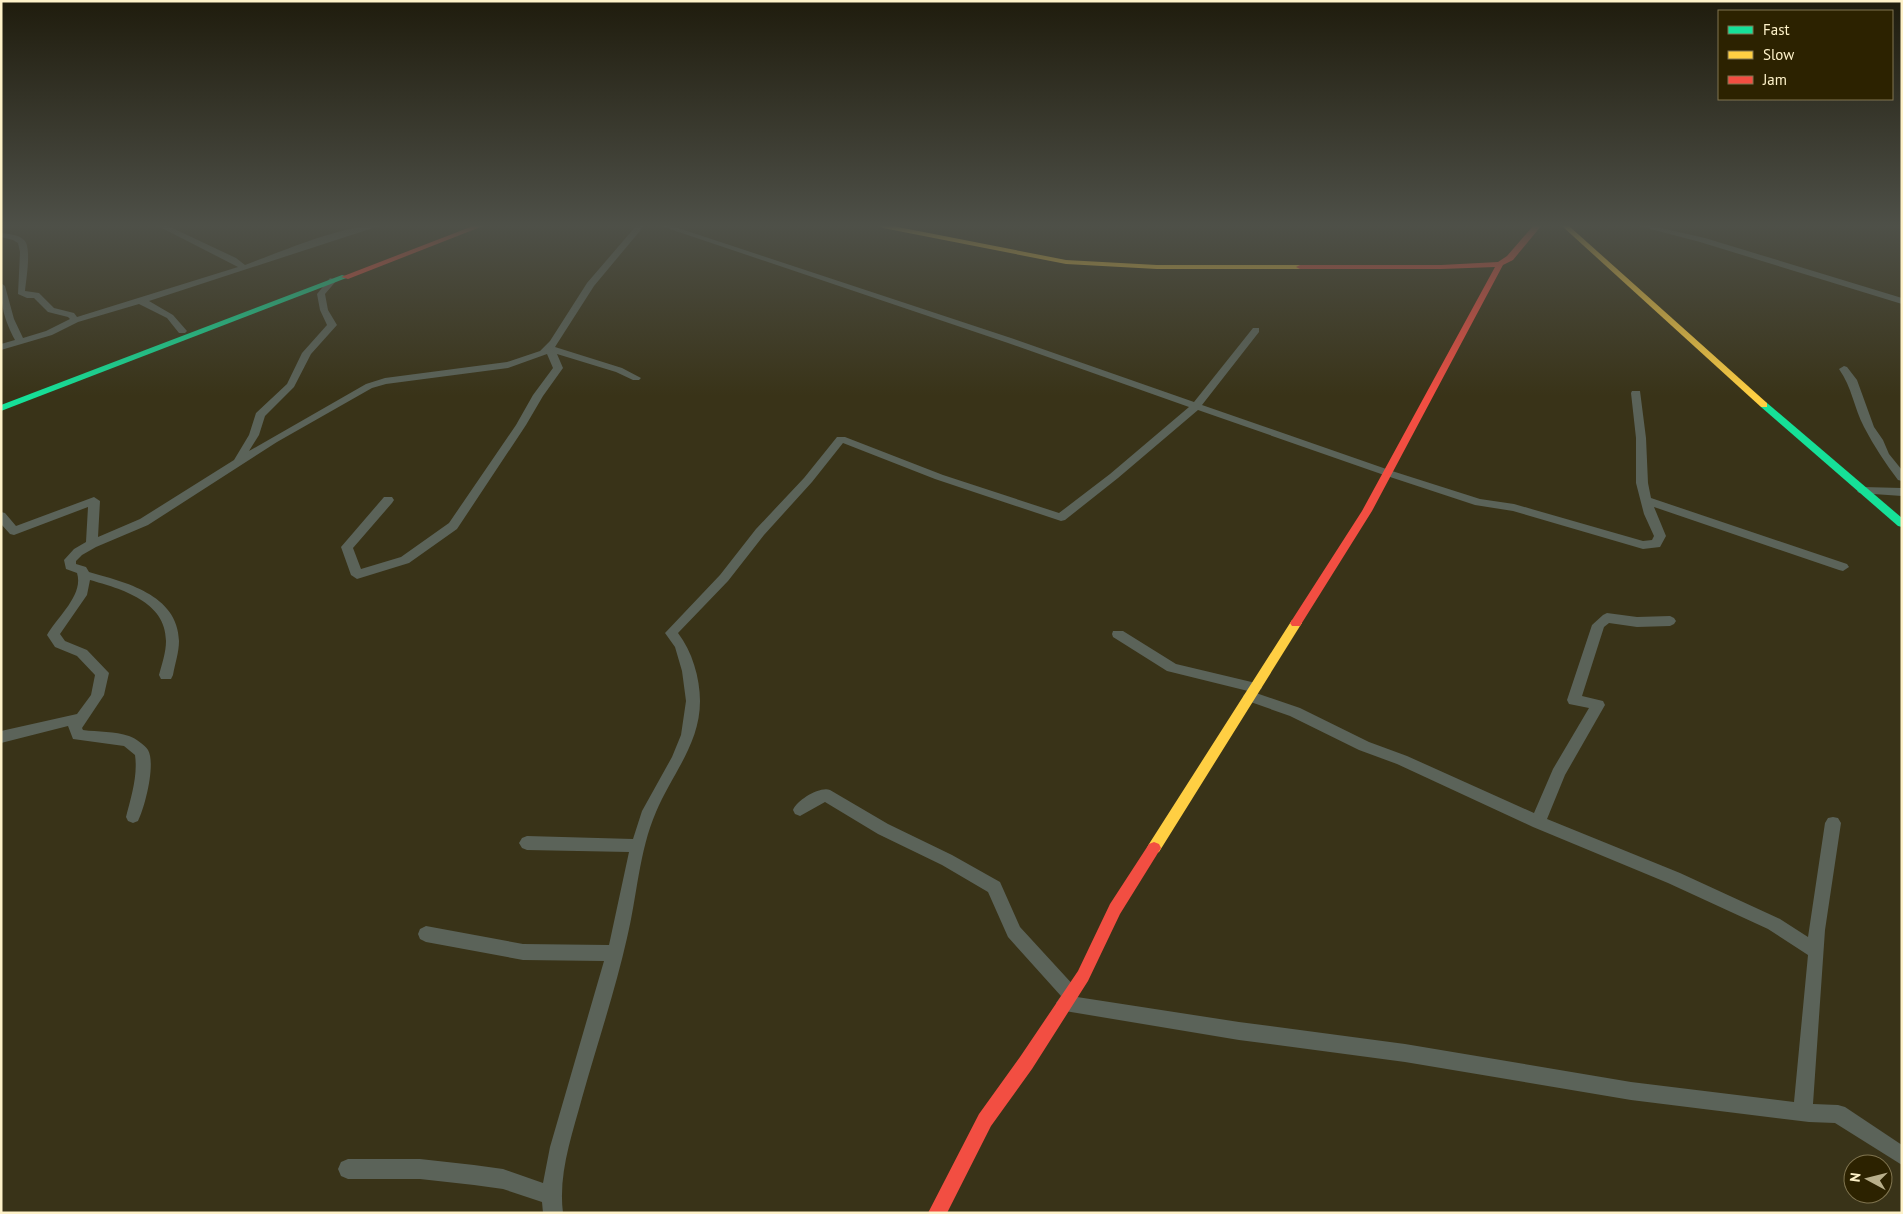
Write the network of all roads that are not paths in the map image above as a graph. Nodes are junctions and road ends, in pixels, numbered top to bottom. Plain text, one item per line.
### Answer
1 (22, 283) edge
2 (197, 283) edge
3 (313, 283) edge
4 (326, 283) edge
5 (331, 283) edge
6 (592, 283) edge
7 (836, 283) edge
8 (1490, 283) edge
9 (1628, 283) edge
10 (1842, 283) edge
11 (1, 286) edge
12 (145, 299) junction
13 (1902, 301) edge
14 (75, 320) junction
15 (1256, 330) dead end
16 (182, 332) junction
17 (20, 341) junction
18 (1, 347) edge
19 (550, 349) junction
20 (1844, 368) dead end
21 (636, 378) dead end
22 (1636, 393) dead end
23 (1, 402) edge
24 (1196, 406) junction
25 (1, 408) edge
26 (235, 463) junction
27 (1388, 473) junction
28 (1902, 478) edge
29 (1862, 491) junction
30 (1902, 492) edge
31 (388, 500) dead end
32 (1646, 500) junction
33 (1, 516) edge
34 (1902, 524) edge
35 (92, 544) junction
36 (1843, 568) dead end
37 (86, 575) junction
38 (1670, 621) dead end
39 (1118, 634) dead end
40 (166, 674) dead end
41 (1253, 692) junction
42 (81, 718) junction
43 (1, 738) edge
44 (800, 810) dead end
45 (133, 817) dead end
46 (1538, 822) junction
47 (1833, 823) dead end
48 (527, 843) dead end
49 (638, 846) junction
50 (426, 934) dead end
51 (1816, 951) junction
52 (615, 953) junction
53 (1068, 999) junction
54 (1803, 1112) junction
55 (1902, 1156) edge
56 (348, 1169) dead end
57 (552, 1204) edge
58 (937, 1213) edge

1 - 14 street
2 - 12 street
3 - 16 street
4 - 25 street
5 - 26 street
6 - 19 street
7 - 24 street
8 - 27 street
9 - 29 street
10 - 13 street
11 - 17 street
12 - 14 street
12 - 16 street
14 - 17 street
15 - 24 street
16 - 23 street
17 - 18 street
19 - 21 street
19 - 26 street
19 - 31 street
20 - 28 street
22 - 32 street
24 - 27 street
24 - 49 street
26 - 35 street
27 - 32 street
27 - 41 street
29 - 30 street
29 - 34 street
32 - 36 street
33 - 35 street
35 - 37 street
37 - 40 street
37 - 42 street
38 - 46 street
39 - 41 street
41 - 46 street
41 - 53 street
42 - 43 street
42 - 45 street
44 - 53 street
46 - 51 street
47 - 51 street
48 - 49 street
49 - 52 street
50 - 52 street
51 - 54 street
52 - 57 street
53 - 54 street
53 - 58 street
54 - 55 street
56 - 57 street

